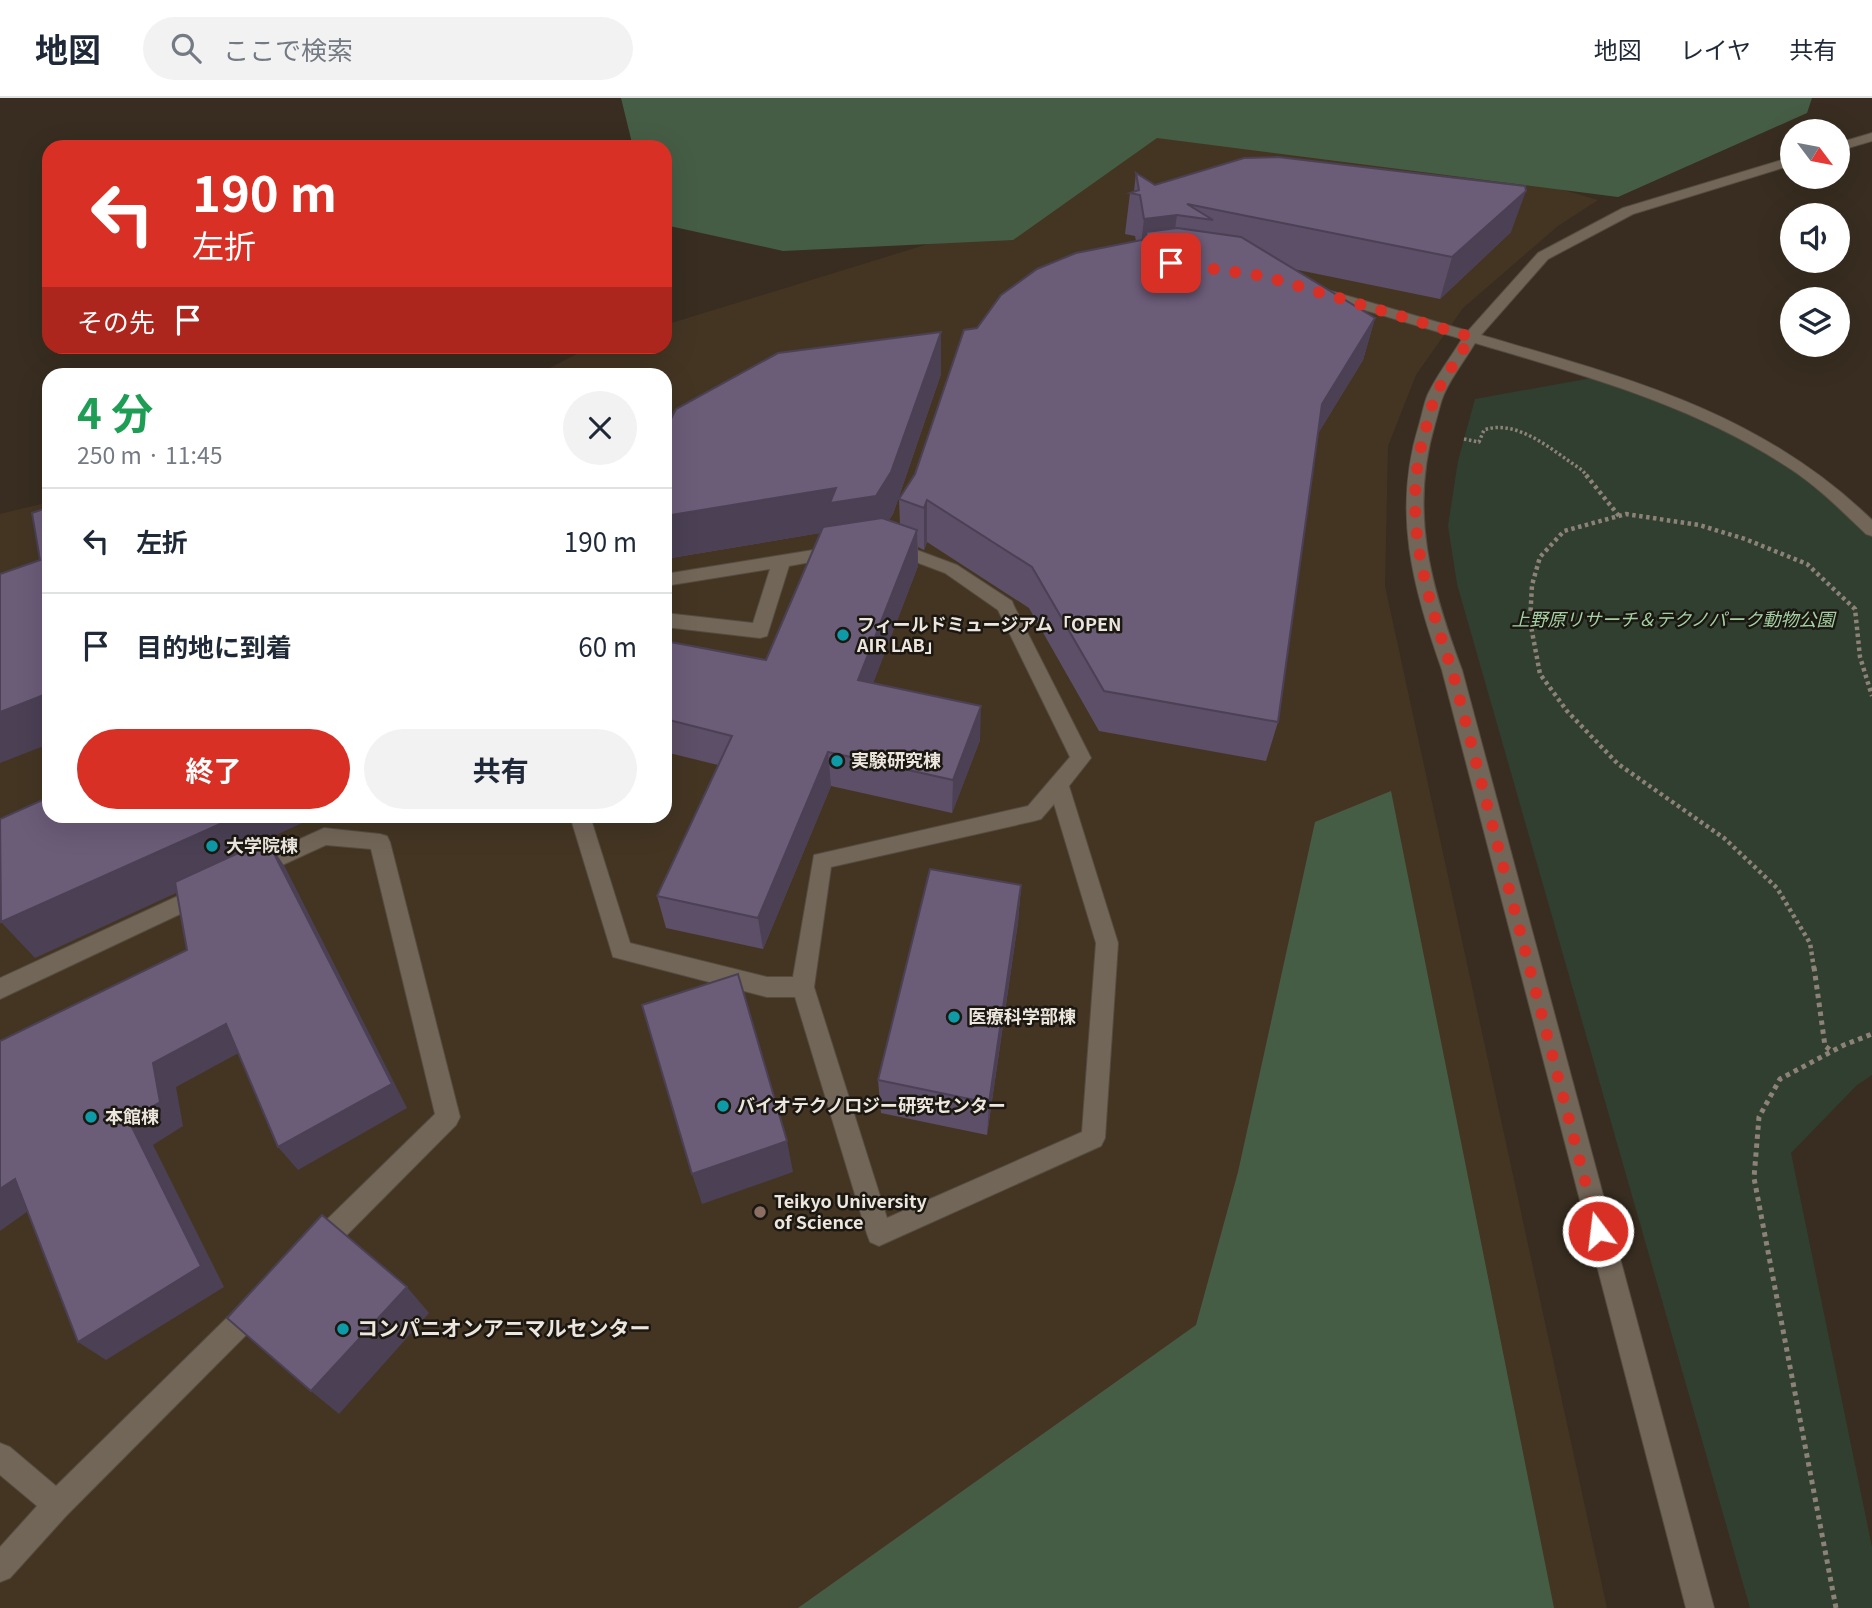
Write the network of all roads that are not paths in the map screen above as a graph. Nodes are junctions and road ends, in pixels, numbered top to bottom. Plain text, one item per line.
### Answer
1 (1872, 137) edge
2 (1850, 143) edge
3 (1780, 165) edge
4 (1303, 288) edge
5 (1471, 337) junction
6 (1872, 530) edge
7 (782, 560) junction
8 (672, 579) edge
9 (672, 621) edge
10 (1058, 783) junction
11 (582, 823) edge
12 (803, 987) junction
13 (0, 989) edge
14 (301, 1262) edge
15 (272, 1291) edge
16 (0, 1457) edge
17 (57, 1504) junction
18 (0, 1568) edge
19 (1700, 1608) edge

1 - 2 street
3 - 5 street
4 - 5 street
5 - 6 street
5 - 19 street
7 - 8 street
7 - 9 street
7 - 10 street
10 - 12 street
10 - 12 street
11 - 12 street
13 - 14 street
15 - 17 street
16 - 17 street
17 - 18 street

